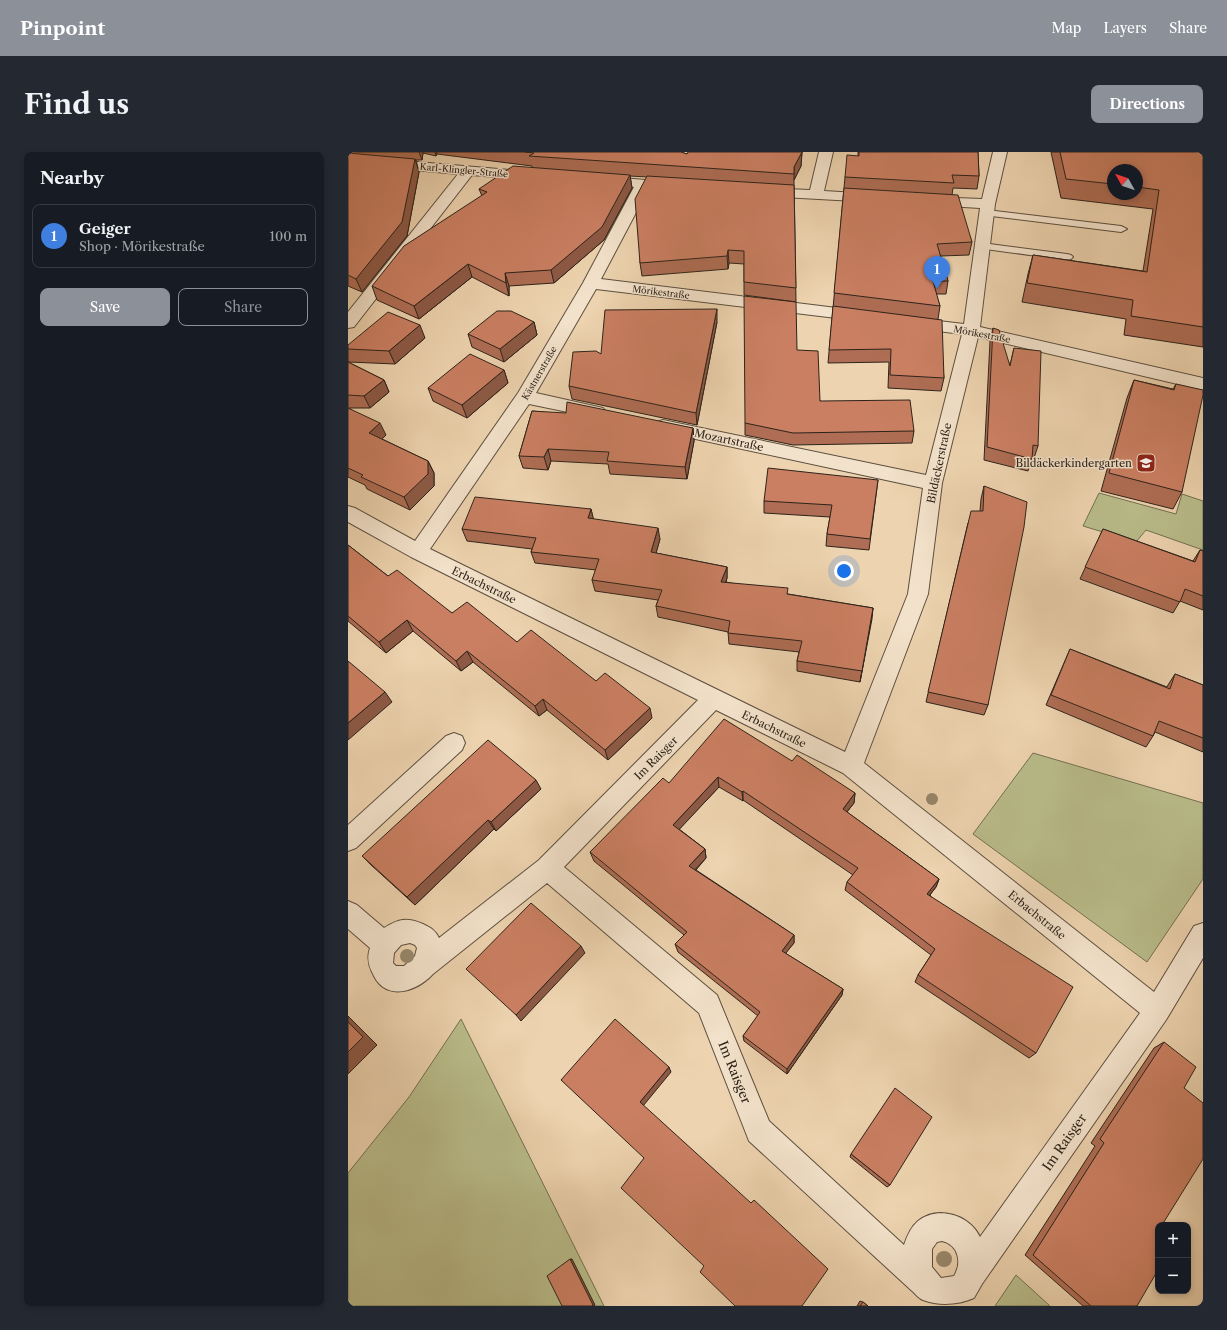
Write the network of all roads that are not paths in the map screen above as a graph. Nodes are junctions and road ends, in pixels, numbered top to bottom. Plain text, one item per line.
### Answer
1 (826, 152) edge
2 (1000, 152) edge
3 (348, 160) edge
4 (468, 171) junction
5 (544, 176) edge
6 (583, 179) edge
7 (644, 184) junction
8 (691, 187) edge
9 (754, 191) edge
10 (816, 195) junction
11 (886, 199) edge
12 (918, 200) edge
13 (988, 208) junction
14 (1120, 229) dead end
15 (982, 246) junction
16 (1067, 257) dead end
17 (591, 283) junction
18 (876, 318) edge
19 (900, 321) edge
20 (348, 323) edge
21 (971, 330) junction
22 (1203, 384) edge
23 (525, 397) junction
24 (610, 415) edge
25 (648, 423) edge
26 (933, 483) junction
27 (348, 513) edge
28 (418, 552) junction
29 (713, 699) junction
30 (454, 743) dead end
31 (851, 766) junction
32 (348, 840) edge
33 (547, 868) junction
34 (348, 913) edge
35 (1203, 935) edge
36 (384, 944) junction
37 (425, 965) junction
38 (1157, 1011) junction
39 (972, 1273) junction
40 (921, 1280) junction

1 - 10 street
2 - 13 street, Bildäckerstraße
3 - 4 street, Karl-Klingler-Straße
4 - 5 street, Karl-Klingler-Straße
4 - 20 street
6 - 7 street
7 - 8 street
7 - 17 street, Kästnerstraße
9 - 10 street
10 - 11 street
12 - 13 street
13 - 14 lane
13 - 15 street, Bildäckerstraße
15 - 16 lane
15 - 21 street, Bildäckerstraße
17 - 18 street, Mörikestraße
17 - 23 street, Kästnerstraße
19 - 21 street, Mörikestraße
21 - 22 street, Mörikestraße
21 - 26 street, Bildäckerstraße
23 - 24 street
23 - 28 street, Kästnerstraße
25 - 26 street, Mozartstraße
26 - 31 street, Bildäckerstraße
27 - 28 street, Erbachstraße
28 - 29 street, Erbachstraße
29 - 31 street, Erbachstraße
29 - 33 street, Im Raisger
30 - 32 street
31 - 38 street, Erbachstraße
33 - 37 street, Im Raisger
33 - 40 street, Im Raisger
34 - 36 street
35 - 38 street, Im Raisger
36 - 37 street
36 - 37 street, Im Raisger
38 - 39 street, Im Raisger
39 - 40 street, Im Raisger
39 - 40 street

